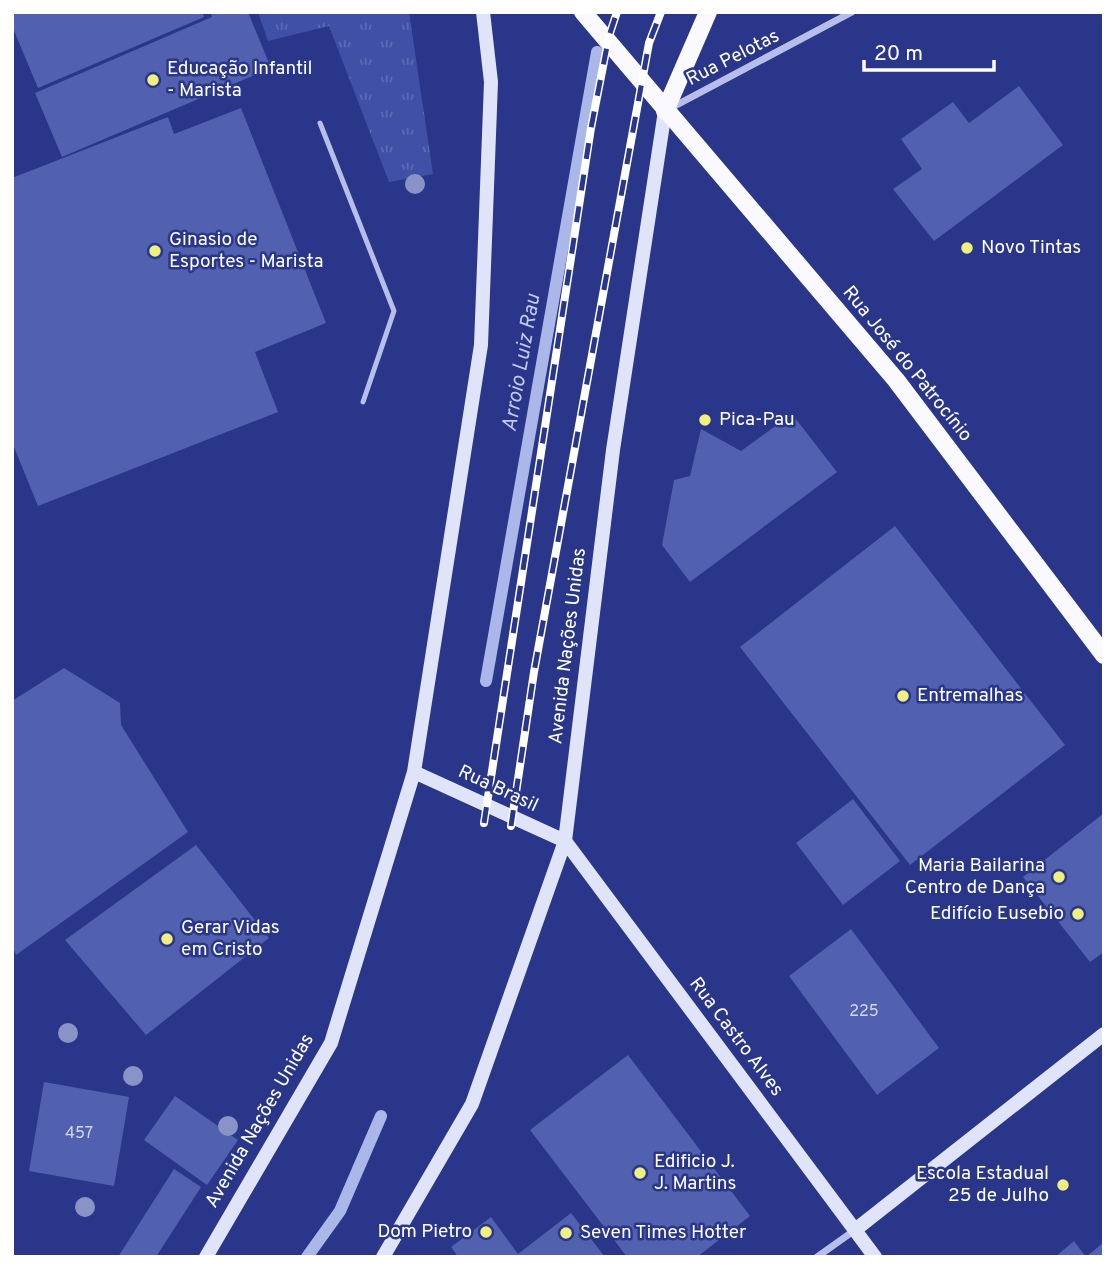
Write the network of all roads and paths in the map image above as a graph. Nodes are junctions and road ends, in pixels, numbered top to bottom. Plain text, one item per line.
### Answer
1 (483, 12) edge
2 (583, 12) edge
3 (708, 12) edge
4 (852, 12) edge
5 (666, 111) junction
6 (320, 123) dead end
7 (363, 402) dead end
8 (1104, 655) edge
9 (414, 772) junction
10 (565, 841) junction
11 (1104, 1034) edge
12 (855, 1230) junction
13 (206, 1257) edge
14 (383, 1257) edge
15 (817, 1257) edge
16 (875, 1257) edge

1 - 9 main road, Avenida Nações Unidas
2 - 5 main road, Rua José do Patrocínio
3 - 5 main road, Avenida Nações Unidas
4 - 5 street, Rua Pelotas
5 - 8 main road, Rua José do Patrocínio
5 - 10 main road, Avenida Nações Unidas
6 - 7 lane
9 - 10 main road, Rua Brasil
9 - 13 main road, Avenida Nações Unidas
10 - 12 main road, Rua Castro Alves
10 - 14 main road, Avenida Nações Unidas
11 - 12 main road
12 - 15 street
12 - 16 main road, Rua Castro Alves

